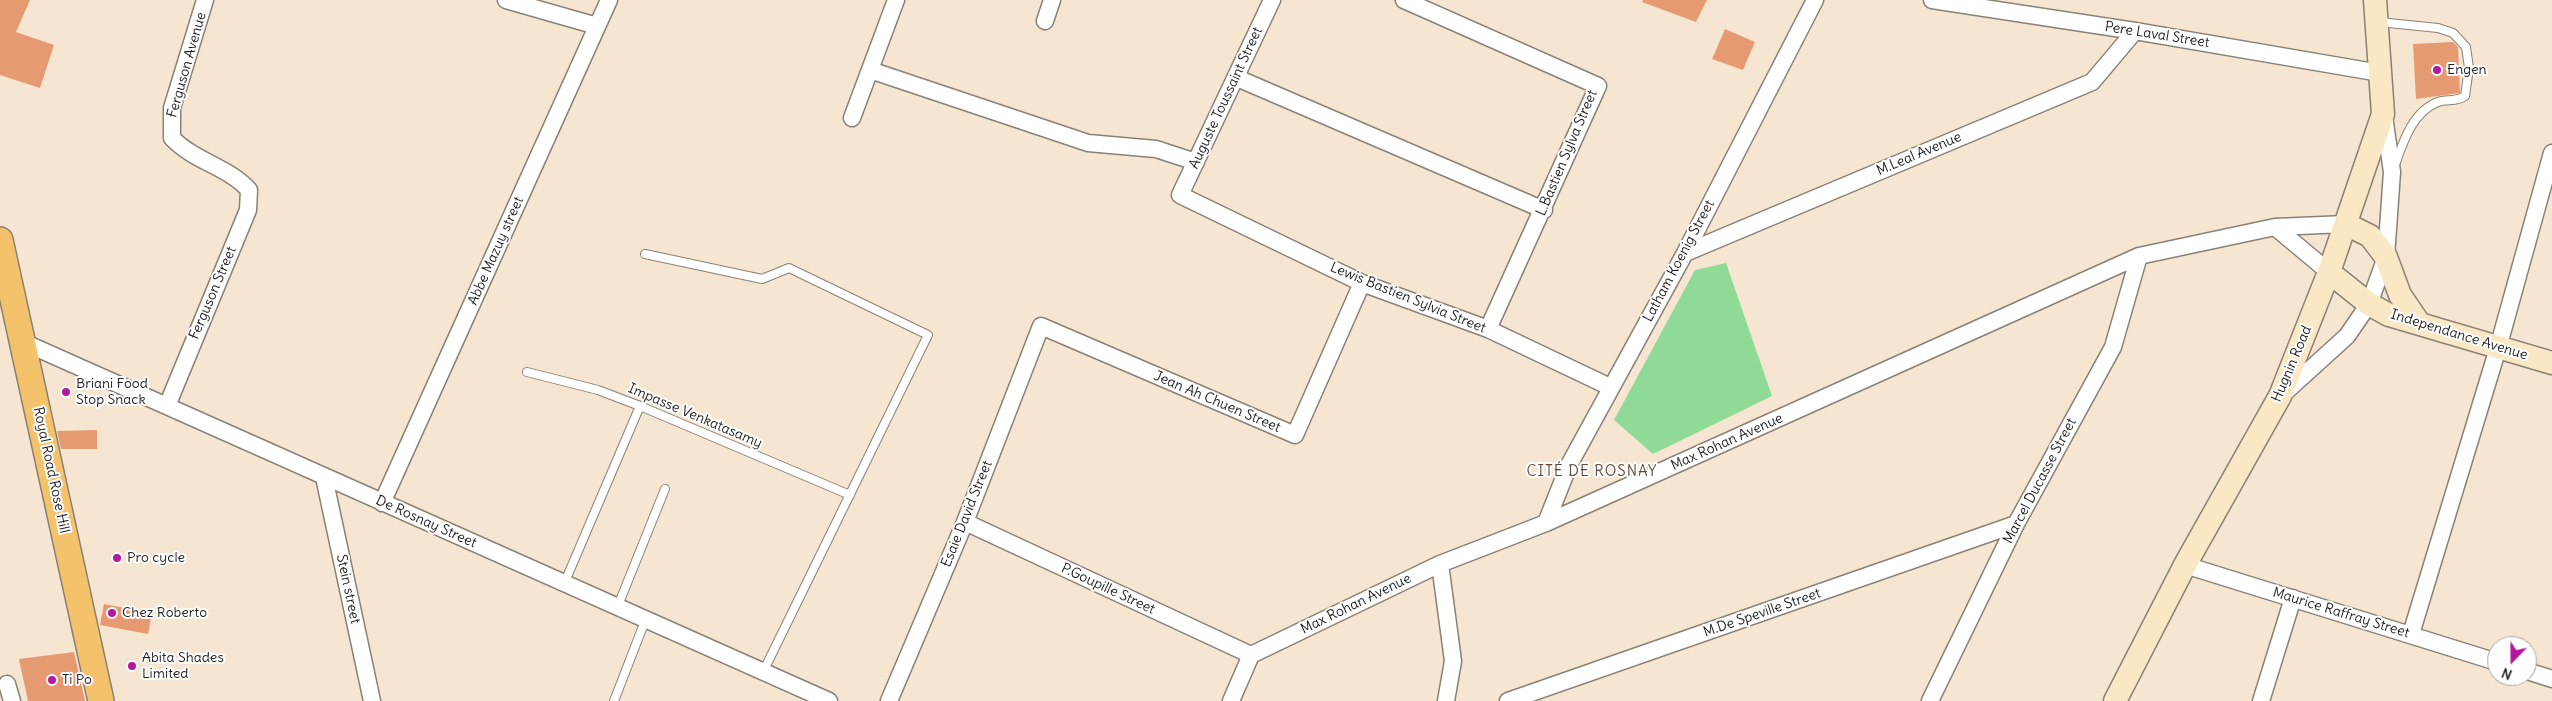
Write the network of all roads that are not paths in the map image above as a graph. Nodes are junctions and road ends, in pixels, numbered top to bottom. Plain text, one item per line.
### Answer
1 (206, 0) edge
2 (506, 0) edge
3 (609, 0) edge
4 (896, 0) edge
5 (1052, 0) edge
6 (1272, 0) edge
7 (1404, 0) edge
8 (1815, 0) edge
9 (1932, 0) edge
10 (2376, 11) edge
11 (1045, 22) dead end
12 (597, 26) junction
13 (2135, 30) junction
14 (870, 70) junction
15 (2380, 73) junction
16 (1236, 78) junction
17 (2383, 114) junction
18 (852, 118) dead end
19 (2552, 153) edge
20 (1196, 162) junction
21 (2392, 172) junction
22 (241, 181) joint
23 (1180, 195) joint
24 (1544, 210) junction
25 (2346, 224) junction
26 (2274, 227) junction
27 (0, 240) edge
28 (1685, 253) junction
29 (645, 254) dead end
30 (2139, 256) junction
31 (2386, 257) junction
32 (2329, 272) junction
33 (1362, 283) junction
34 (6, 290) edge
35 (2369, 304) junction
36 (2419, 323) junction
37 (1041, 326) joint
38 (1488, 329) junction
39 (24, 342) junction
40 (2498, 348) junction
41 (2552, 363) edge
42 (527, 372) dead end
43 (1610, 387) junction
44 (2280, 396) junction
45 (167, 406) junction
46 (640, 406) junction
47 (324, 477) junction
48 (665, 489) dead end
49 (850, 495) junction
50 (382, 503) junction
51 (965, 522) junction
52 (1546, 523) junction
53 (2016, 524) junction
54 (1440, 564) junction
55 (2185, 565) junction
56 (564, 584) junction
57 (2293, 598) junction
58 (617, 608) junction
59 (646, 620) junction
60 (2411, 634) junction
61 (1251, 655) junction
62 (2487, 659) edge
63 (762, 673) junction
64 (2537, 674) edge
65 (2552, 679) edge
66 (7, 684) dead end
67 (794, 695) edge
68 (12, 701) edge
69 (101, 701) edge
70 (372, 701) edge
71 (614, 701) edge
72 (829, 701) edge
73 (889, 701) edge
74 (1231, 701) edge
75 (1446, 701) edge
76 (1508, 701) edge
77 (1930, 701) edge
78 (2115, 701) edge
79 (2261, 701) edge

1 - 22 street, Ferguson Avenue
2 - 12 street
3 - 12 street, Abbe Mazuy street
4 - 14 street
5 - 11 street
6 - 16 street, Auguste Toussaint Street
7 - 24 street, L.Bastien Sylva Street
8 - 28 street, Latham Koenig Street
9 - 13 street, Pere Laval Street
10 - 15 main road, Hugnin Road
10 - 21 lane
12 - 50 street, Abbe Mazuy street
13 - 15 street, Pere Laval Street
13 - 28 street, M.Leal Avenue
14 - 18 street
14 - 20 street
15 - 17 main road, Hugnin Road
16 - 20 street, Auguste Toussaint Street
16 - 24 street
17 - 21 street
17 - 25 main road, Hugnin Road
19 - 40 street
20 - 23 street, Auguste Toussaint Street
21 - 31 street
22 - 45 street, Ferguson Street
23 - 33 street, Lewis Bastien Sylvia Street
24 - 38 street, L.Bastien Sylva Street
25 - 26 street, Max Rohan Avenue
25 - 31 main road
25 - 32 main road, Hugnin Road
26 - 30 street, Max Rohan Avenue
26 - 32 street, Independance Avenue
27 - 34 main road, Royal Road Rose Hill
28 - 43 street, Latham Koenig Street
29 - 49 lane
30 - 52 street, Max Rohan Avenue
30 - 53 street, Marcel Ducasse Street
31 - 35 street
31 - 36 main road
32 - 35 main road, Independance Avenue
32 - 44 main road, Hugnin Road
33 - 37 street, Jean Ah Chuen Street
33 - 38 street, Lewis Bastien Sylvia Street
34 - 39 main road, Royal Road Rose Hill
35 - 36 main road, Independance Avenue
35 - 44 street
36 - 40 main road, Independance Avenue
37 - 51 street, Esaie David Street
38 - 43 street, Lewis Bastien Sylvia Street
39 - 45 street, De Rosnay Street
39 - 69 main road, Royal Road Rose Hill
40 - 41 main road, Independance Avenue
40 - 60 street
42 - 46 lane, Impasse Venkatasamy
43 - 52 street, Latham Koenig Street
44 - 55 main road, Hugnin Road
45 - 47 street, De Rosnay Street
46 - 49 lane, Impasse Venkatasamy
46 - 56 lane
47 - 50 street, De Rosnay Street
47 - 70 street, Stein street
48 - 58 lane
49 - 63 lane
50 - 56 street, De Rosnay Street
51 - 61 street, P.Goupille Street
51 - 73 street, Esaie David Street
52 - 54 street, Max Rohan Avenue
53 - 76 street, M.De Speville Street
53 - 77 street, Marcel Ducasse Street
54 - 61 street, Max Rohan Avenue
54 - 75 street
55 - 57 street, Maurice Raffray Street
55 - 78 main road, Hugnin Road
56 - 58 street, De Rosnay Street
57 - 60 street, Maurice Raffray Street
57 - 79 street
58 - 59 street, De Rosnay Street
59 - 63 street, De Rosnay Street
59 - 71 lane
60 - 62 street, Maurice Raffray Street
61 - 74 street
63 - 67 street, De Rosnay Street
64 - 65 street
66 - 68 street
67 - 72 street, De Rosnay Street

